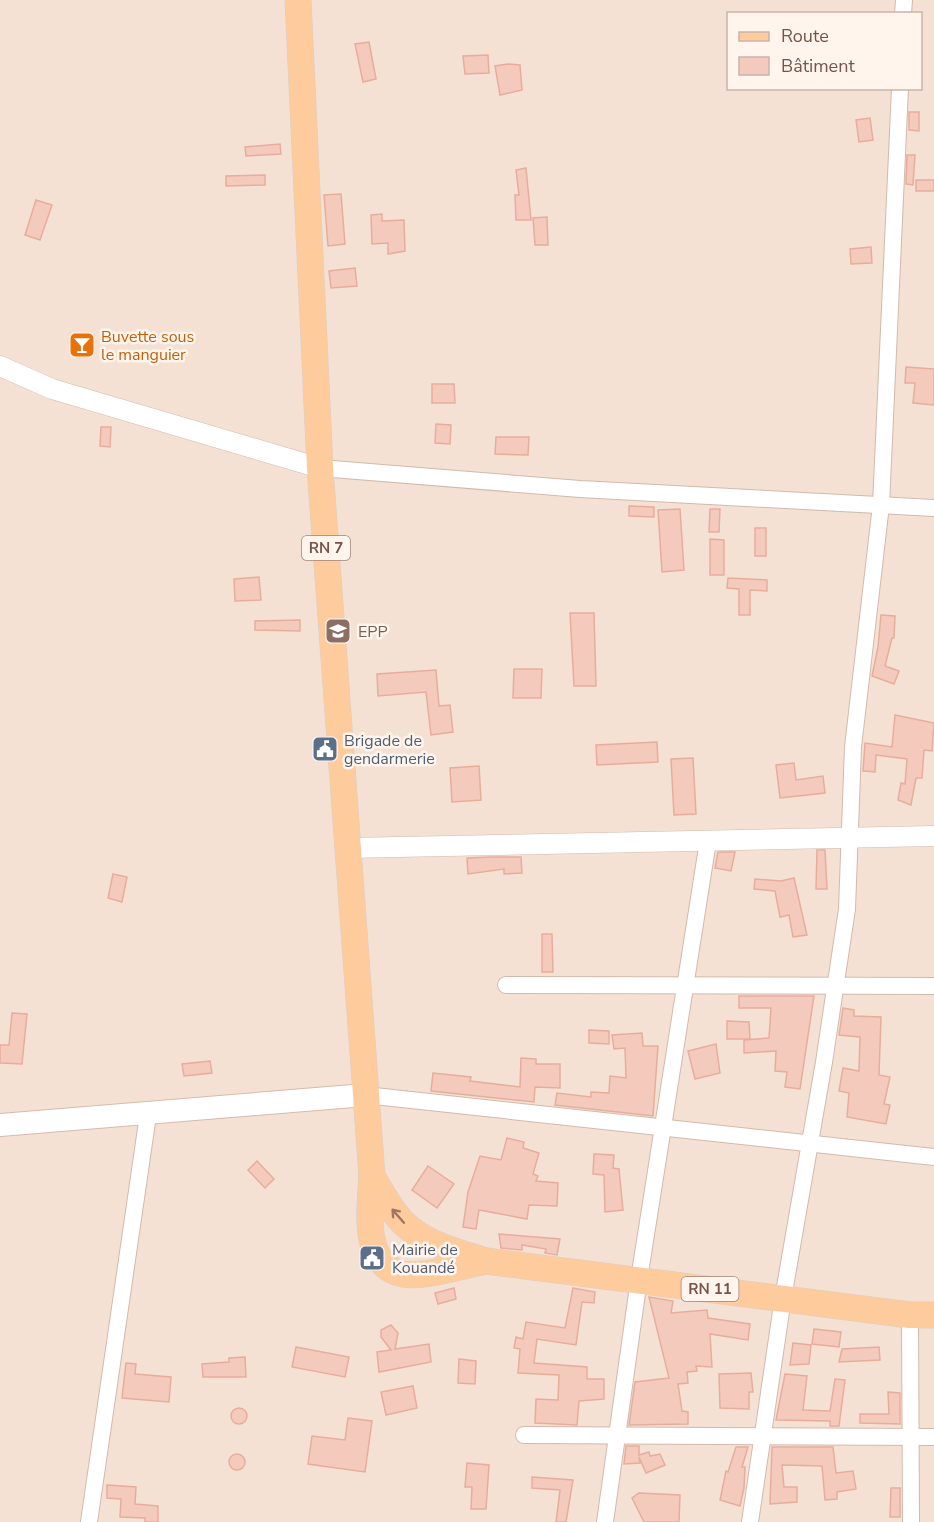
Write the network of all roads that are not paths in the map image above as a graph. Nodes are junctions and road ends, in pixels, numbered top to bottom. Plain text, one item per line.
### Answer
1 (298, 0) edge
2 (900, 90) edge
3 (0, 366) edge
4 (320, 468) junction
5 (880, 505) junction
6 (934, 508) edge
7 (934, 836) edge
8 (850, 838) junction
9 (708, 840) junction
10 (348, 848) junction
11 (506, 985) dead end
12 (686, 986) junction
13 (934, 986) edge
14 (836, 987) junction
15 (366, 1095) junction
16 (148, 1115) junction
17 (0, 1125) edge
18 (665, 1127) junction
19 (810, 1142) junction
20 (934, 1157) edge
21 (372, 1176) junction
22 (486, 1261) junction
23 (639, 1279) junction
24 (783, 1298) junction
25 (922, 1315) edge
26 (762, 1434) junction
27 (524, 1435) dead end
28 (909, 1436) junction
29 (617, 1437) junction
30 (934, 1437) edge
31 (89, 1522) edge
32 (606, 1522) edge
33 (750, 1522) edge
34 (911, 1522) edge

1 - 4 main road, RN 7
2 - 5 street
3 - 4 street
4 - 5 street
4 - 10 main road, RN 7
5 - 6 street
5 - 8 street
7 - 8 street
8 - 9 street
8 - 14 street
9 - 10 street
9 - 12 street
10 - 15 main road, RN 7
11 - 12 street
12 - 14 street
12 - 18 street
13 - 14 street
14 - 19 street
15 - 16 main road
15 - 18 street
15 - 21 main road, RN 11
16 - 17 main road
16 - 31 street
18 - 19 street
18 - 23 street
19 - 20 street
19 - 24 street
22 -> 21 main road, RN 11
21 - 22 main road, RN 11
22 - 23 main road, RN 11
23 - 24 main road, RN 11
23 - 29 street
24 - 25 main road, RN 11
24 - 26 street
25 - 28 street
26 - 28 street
26 - 29 street
26 - 33 street
27 - 29 street
28 - 30 street
28 - 34 street
29 - 32 street

